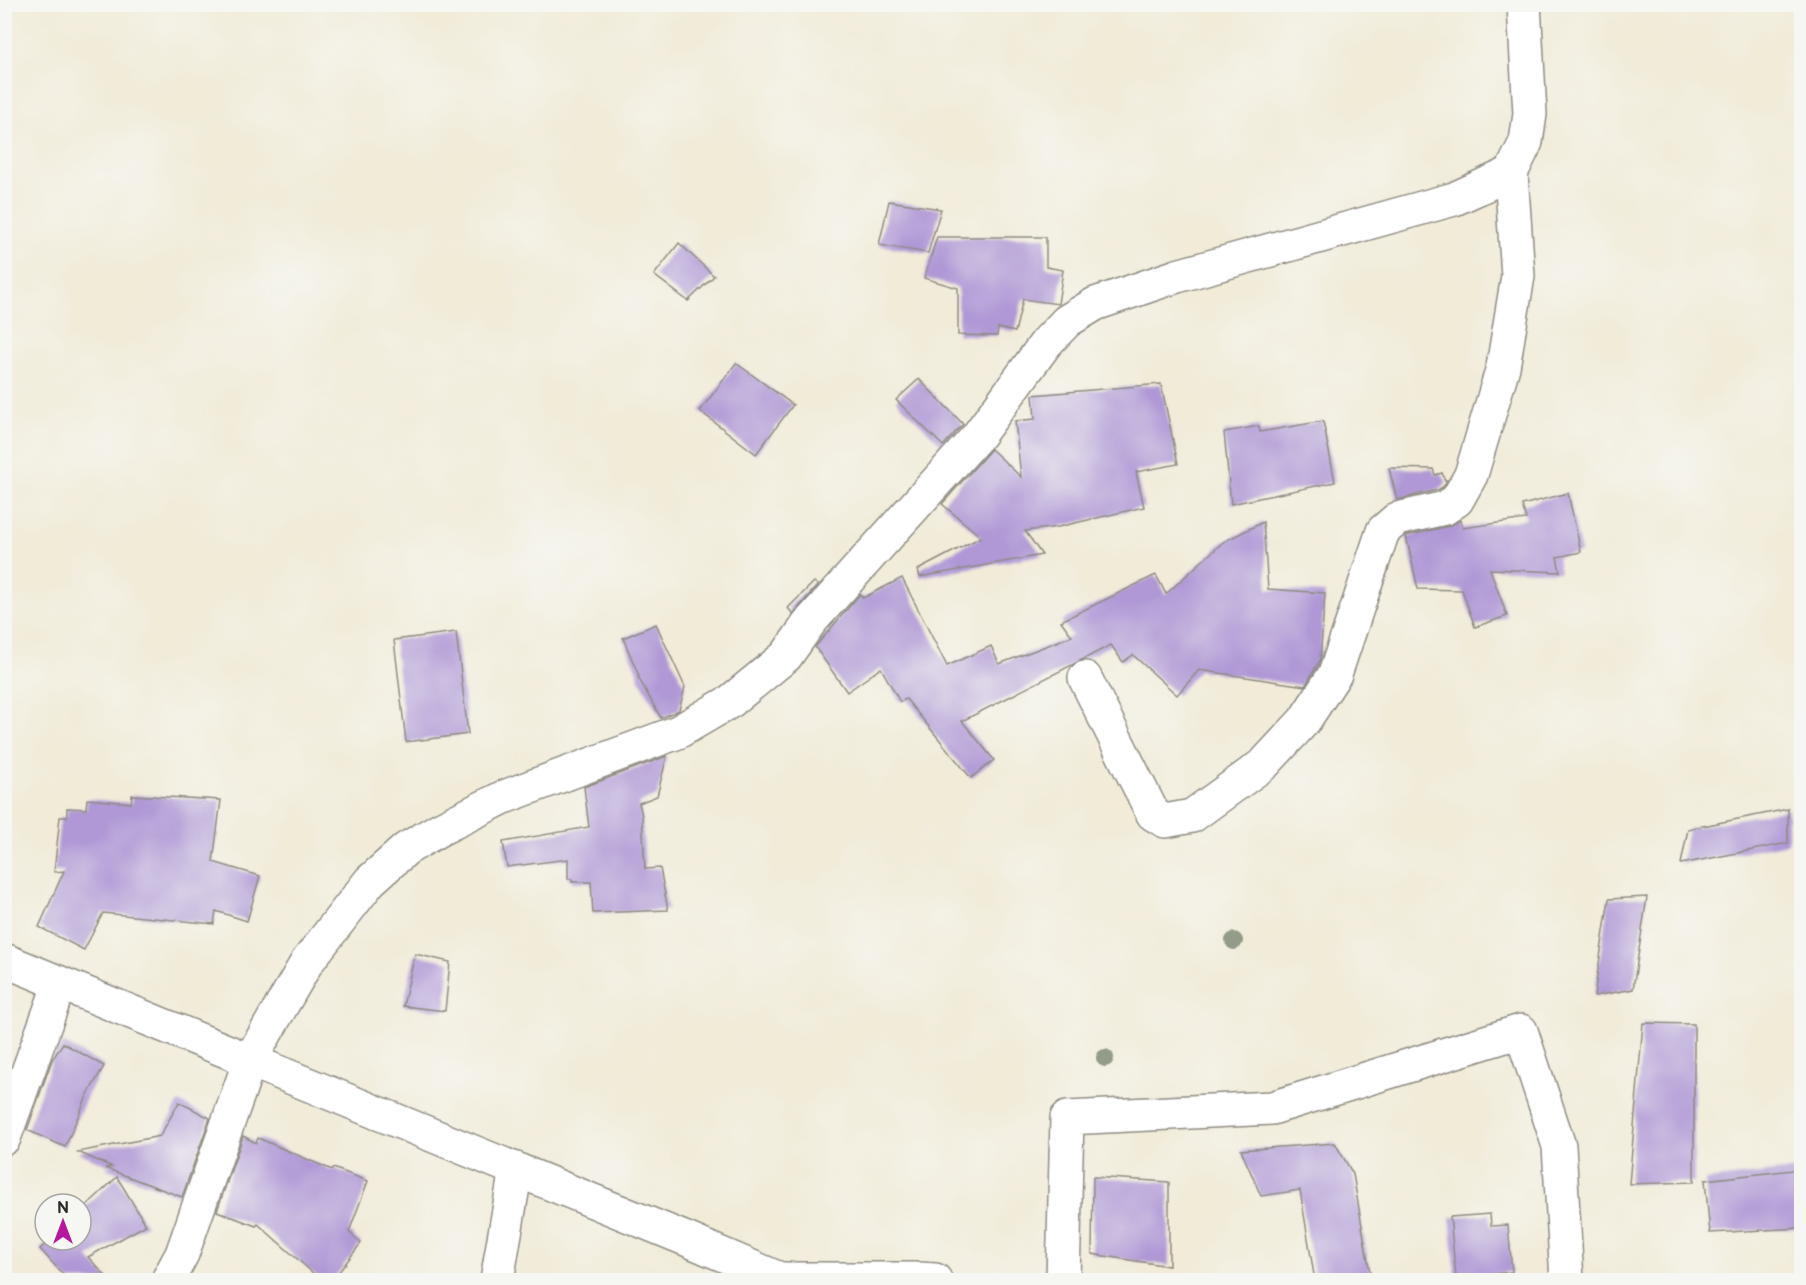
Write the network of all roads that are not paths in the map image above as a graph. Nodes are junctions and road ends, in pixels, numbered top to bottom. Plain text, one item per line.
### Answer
1 (1524, 4) edge
2 (1511, 173) junction
3 (1085, 678) dead end
4 (4, 960) edge
5 (60, 983) junction
6 (250, 1060) junction
7 (4, 1138) edge
8 (516, 1170) junction
9 (781, 1280) edge
10 (168, 1281) edge
11 (497, 1281) edge
12 (935, 1281) edge
13 (1063, 1281) edge
14 (1567, 1281) edge

1 - 2 street
2 - 3 street
2 - 6 street
4 - 5 street
5 - 6 street
5 - 7 street
6 - 8 street
6 - 10 street
8 - 9 street
8 - 11 street
9 - 12 street
13 - 14 street

